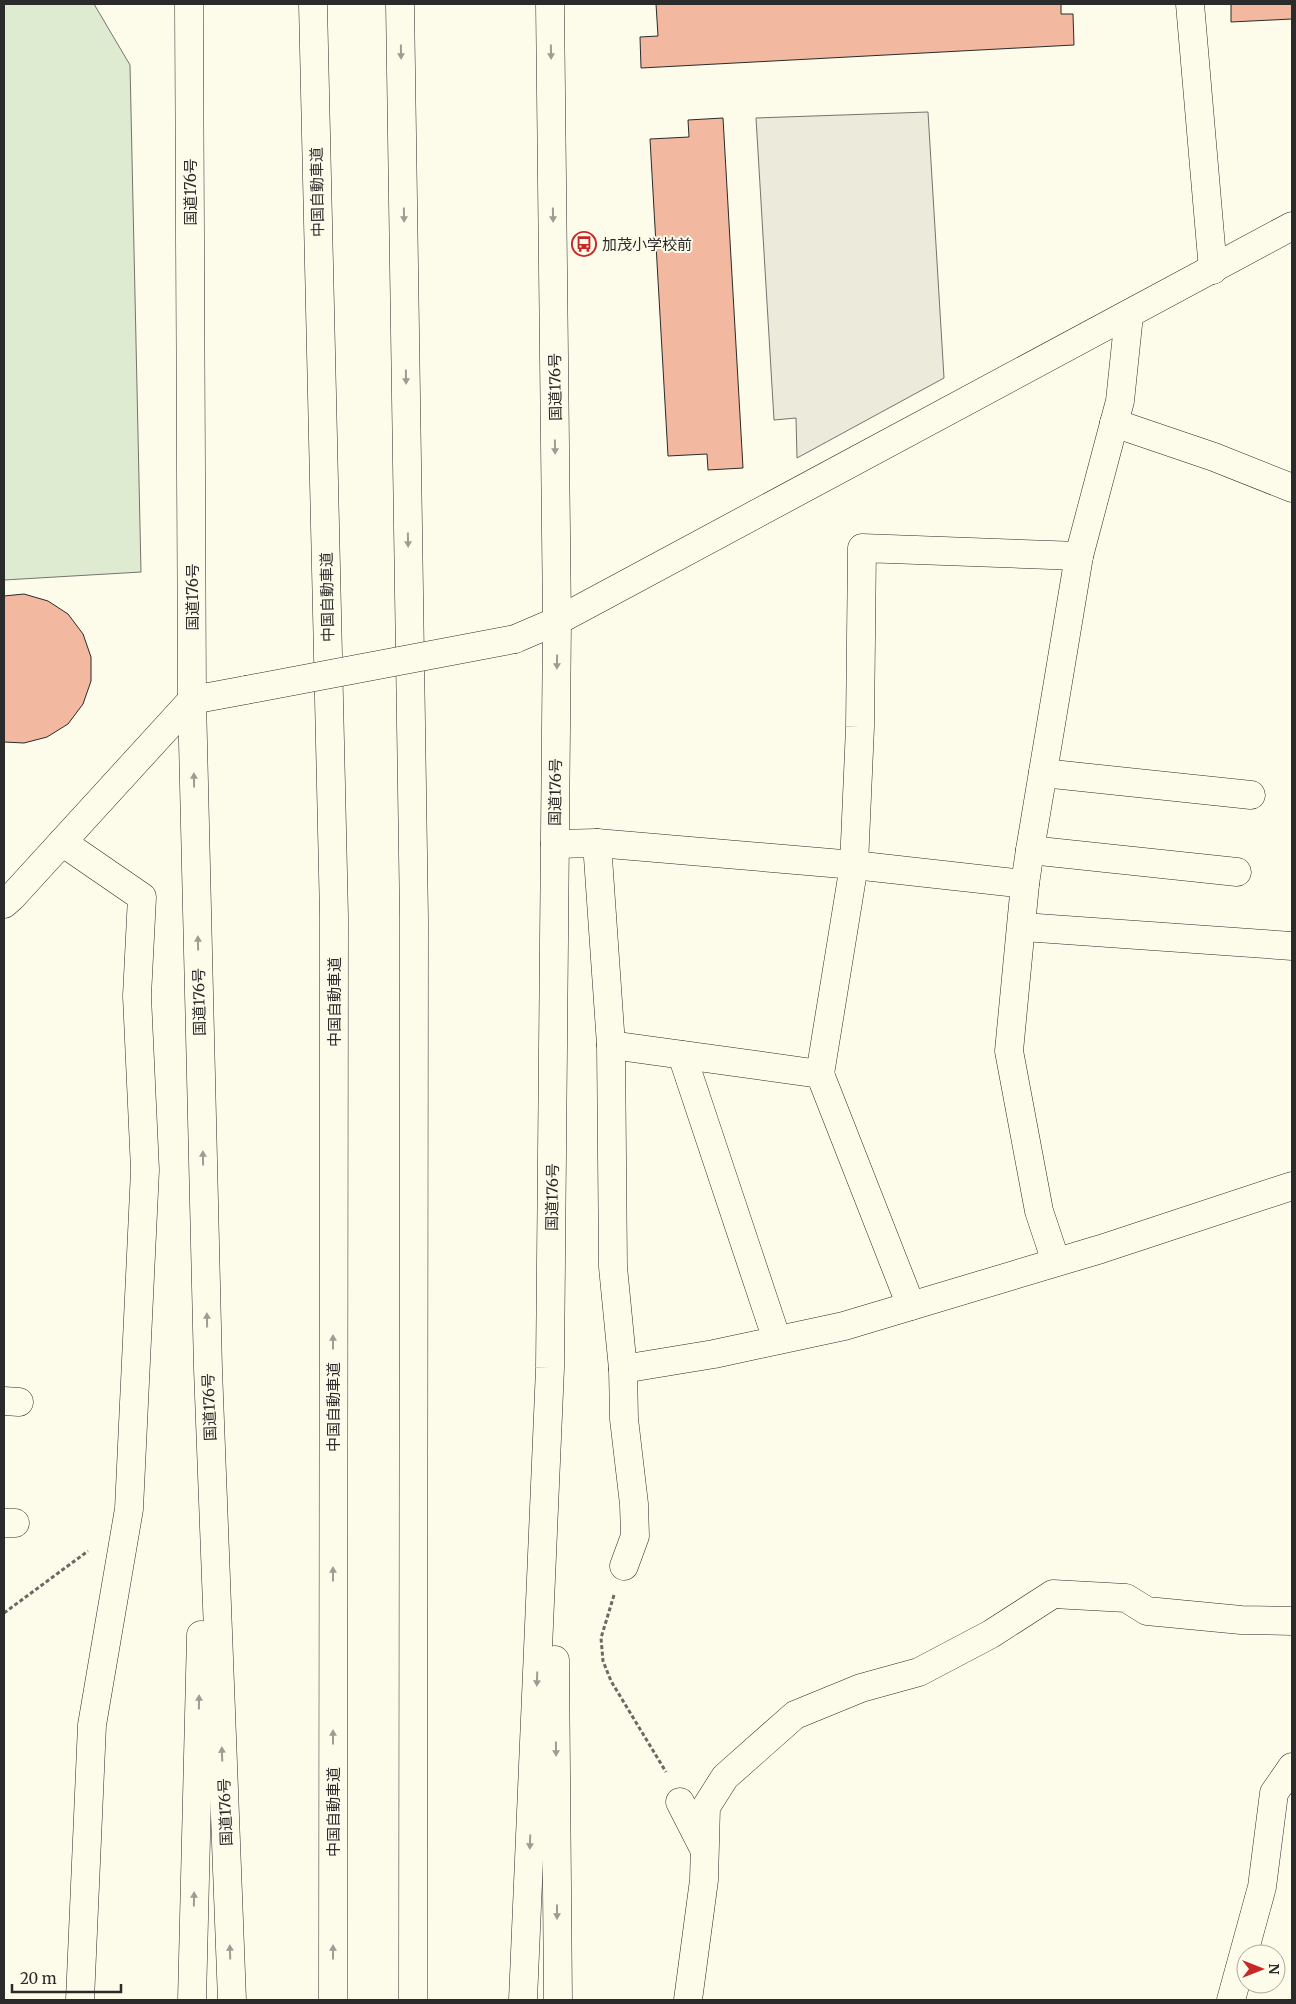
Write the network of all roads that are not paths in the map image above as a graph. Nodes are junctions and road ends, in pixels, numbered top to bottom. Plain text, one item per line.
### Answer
1 (189, 4) edge
2 (313, 4) edge
3 (400, 4) edge
4 (550, 4) edge
5 (1190, 4) edge
6 (1292, 226) edge
7 (1213, 270) junction
8 (1129, 316) junction
9 (1114, 423) junction
10 (1292, 488) edge
11 (1079, 556) junction
12 (557, 621) junction
13 (192, 700) junction
14 (1043, 774) junction
15 (1251, 795) dead end
16 (62, 842) junction
17 (597, 843) junction
18 (555, 844) junction
19 (1030, 850) junction
20 (854, 865) junction
21 (1237, 872) dead end
22 (1025, 884) junction
23 (4, 904) edge
24 (1022, 927) junction
25 (1292, 946) edge
26 (611, 1045) junction
27 (682, 1055) junction
28 (820, 1074) junction
29 (1292, 1186) edge
30 (1056, 1262) junction
31 (911, 1306) junction
32 (777, 1340) junction
33 (550, 1368) junction
34 (208, 1369) junction
35 (623, 1369) junction
36 (624, 1566) road end
37 (1292, 1621) edge
38 (1292, 1767) edge
39 (680, 1802) road end
40 (705, 1851) junction
41 (80, 2000) edge
42 (192, 2000) edge
43 (232, 2000) edge
44 (333, 2000) edge
45 (413, 2000) edge
46 (523, 2000) edge
47 (558, 2000) edge
48 (688, 2000) edge
49 (1231, 2000) edge

1 - 13 main road, 国道176号
44 -> 2 main road, 中国自動車道
3 -> 45 main road
4 -> 12 main road, 国道176号
5 - 7 main road
6 - 7 main road
7 - 8 main road
8 - 9 main road
8 - 12 main road
9 - 10 main road
9 - 11 main road
11 - 14 main road
11 - 20 main road
12 - 13 main road, bridge
12 -> 18 main road, 国道176号
13 - 16 main road
34 -> 13 main road, 国道176号
14 - 15 main road
14 - 19 main road
16 - 23 main road
16 - 41 main road
17 - 18 main road
17 - 20 main road
17 - 26 main road
18 - 33 main road, 国道176号
19 - 21 main road
19 - 22 main road
20 - 22 main road
20 - 28 main road
22 - 24 main road
24 - 25 main road
24 - 30 main road
26 - 27 main road
26 - 35 main road
27 - 28 main road
27 - 32 main road
28 - 31 main road
29 - 30 main road
30 - 31 main road
31 - 32 main road
32 - 35 main road
33 -> 46 main road, 国道176号
33 -> 47 main road
42 -> 34 main road
43 -> 34 main road, 国道176号
35 - 36 main road
37 - 40 main road
38 - 49 main road
39 - 40 main road
40 - 48 main road

